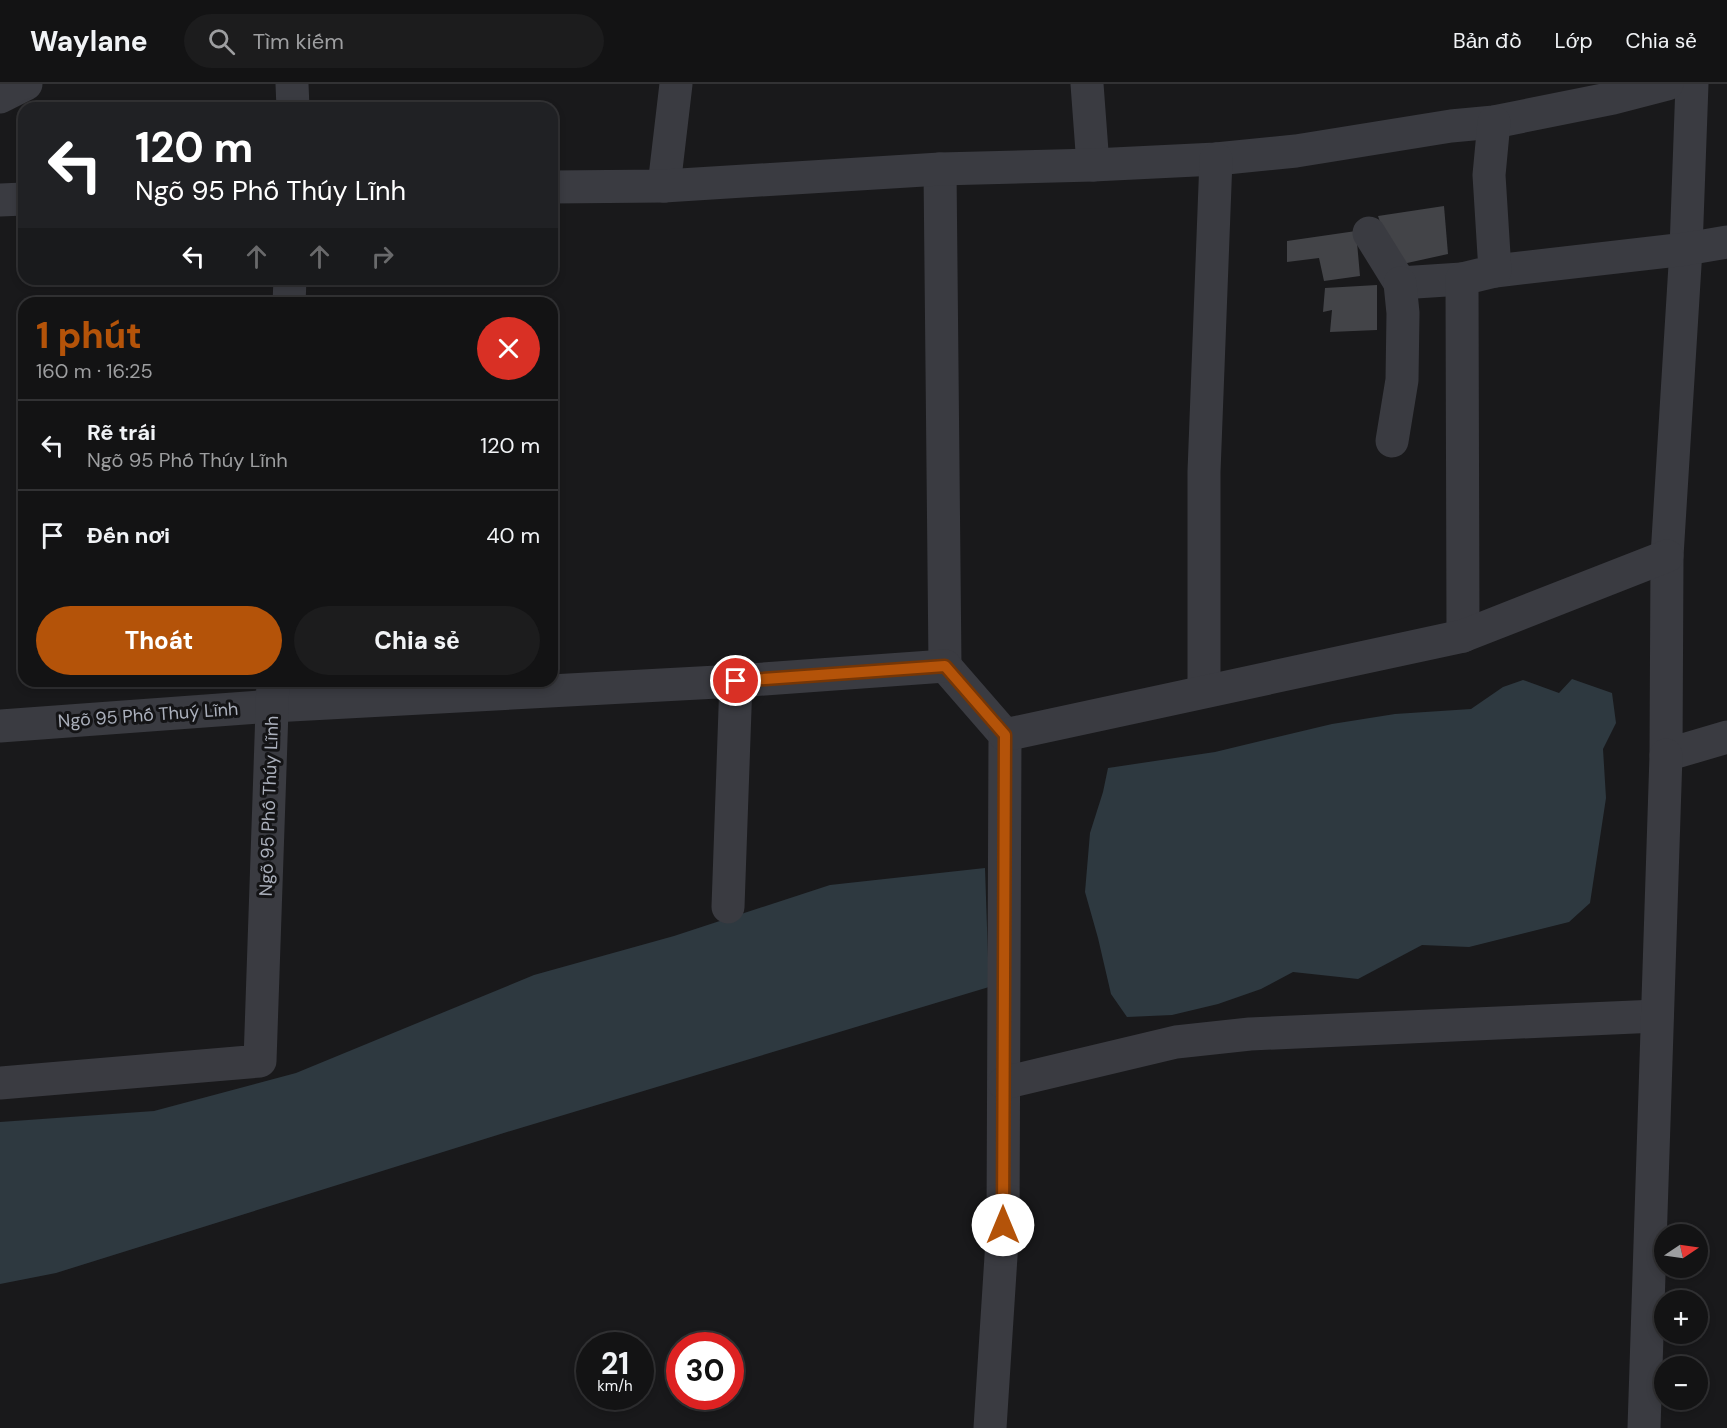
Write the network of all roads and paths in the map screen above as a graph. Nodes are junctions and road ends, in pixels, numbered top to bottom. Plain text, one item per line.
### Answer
1 (26, 84) edge
2 (292, 84) edge
3 (676, 84) edge
4 (1087, 84) edge
5 (1666, 84) edge
6 (1692, 84) edge
7 (0, 97) edge
8 (293, 102) edge
9 (1494, 122) junction
10 (1215, 159) junction
11 (1093, 165) junction
12 (940, 169) junction
13 (664, 186) junction
14 (558, 187) edge
15 (18, 199) edge
16 (0, 200) edge
17 (1369, 233) dead end
18 (1727, 242) edge
19 (1686, 249) junction
20 (1495, 271) junction
21 (1462, 279) junction
22 (1400, 283) junction
23 (1392, 441) dead end
24 (1667, 556) junction
25 (1463, 636) junction
26 (945, 666) junction
27 (736, 681) junction
28 (558, 686) edge
29 (504, 687) edge
30 (1204, 691) junction
31 (272, 693) edge
32 (0, 726) edge
33 (1005, 735) junction
34 (1727, 737) edge
35 (1666, 755) junction
36 (728, 907) dead end
37 (1657, 1016) junction
38 (0, 1083) edge
39 (1004, 1083) junction
40 (990, 1428) edge
41 (1644, 1428) edge

1 - 7 street
2 - 8 street
3 - 13 street
4 - 11 street
5 - 9 street
6 - 19 street
9 - 10 street
9 - 20 street
10 - 11 street
10 - 30 street
11 - 12 street
12 - 13 street
12 - 26 street
13 - 14 street
15 - 16 street
17 - 22 street
18 - 19 street
19 - 20 street
19 - 24 street
20 - 21 street
21 - 22 street
21 - 25 street
22 - 23 street
24 - 25 street
24 - 35 street
25 - 30 street
26 - 27 street, Ngõ 95 Phố Thúy Lĩnh
26 - 33 street
27 - 28 street, Ngõ 95 Phố Thúy Lĩnh
27 - 36 street
29 - 31 street, Ngõ 95 Phố Thúy Lĩnh
30 - 33 street
31 - 32 street, Ngõ 95 Phố Thuý Lĩnh
31 - 38 street, Ngõ 95 Phố Thúy Lĩnh
33 - 39 street
34 - 35 street
35 - 37 street
37 - 39 street
37 - 41 street
39 - 40 street

